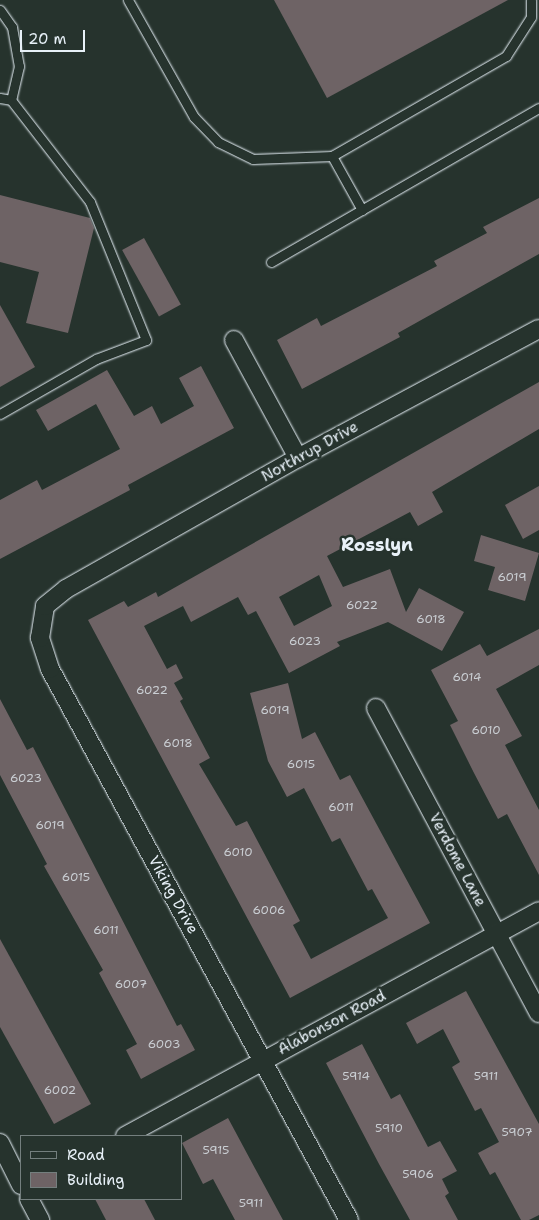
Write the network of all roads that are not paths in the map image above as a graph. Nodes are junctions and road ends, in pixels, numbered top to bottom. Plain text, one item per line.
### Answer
1 (128, 0) edge
2 (531, 0) edge
3 (0, 10) edge
4 (0, 98) edge
5 (11, 100) junction
6 (539, 108) edge
7 (332, 156) junction
8 (362, 210) junction
9 (271, 262) dead end
10 (539, 329) edge
11 (234, 340) dead end
12 (0, 414) edge
13 (298, 458) junction
14 (84, 579) joint
15 (376, 708) dead end
16 (539, 911) edge
17 (497, 934) junction
18 (539, 1013) edge
19 (263, 1061) junction
20 (126, 1135) edge
21 (0, 1142) edge
22 (20, 1183) edge
23 (30, 1200) edge
24 (40, 1220) edge
25 (349, 1220) edge

1 - 7 lane
2 - 7 lane
3 - 5 lane
4 - 5 lane
5 - 12 lane
6 - 8 lane
7 - 8 lane
8 - 9 lane
10 - 13 street, Northrup Drive
11 - 13 street
13 - 14 street, Northrup Drive
14 - 19 street, Viking Drive
15 - 17 street, Verdome Lane
16 - 17 street, Alabonson Road
17 - 18 street, Verdome Lane
17 - 19 street, Alabonson Road
19 - 20 street, Alabonson Road
19 - 25 street, Viking Drive
21 - 22 street
23 - 24 street

